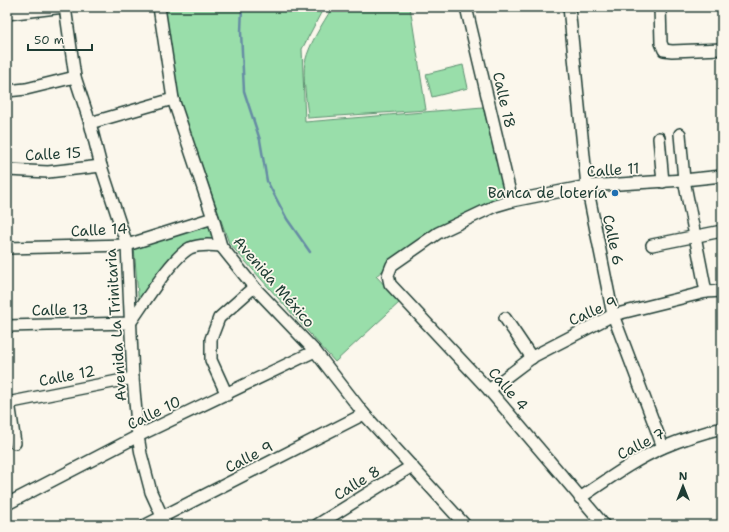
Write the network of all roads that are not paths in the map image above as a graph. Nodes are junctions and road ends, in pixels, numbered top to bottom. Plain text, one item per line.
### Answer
1 (65, 7) edge
2 (159, 7) edge
3 (466, 7) edge
4 (569, 7) edge
5 (660, 7) edge
6 (7, 14) edge
7 (722, 49) edge
8 (75, 77) junction
9 (7, 92) edge
10 (173, 100) junction
11 (90, 122) junction
12 (680, 134) dead end
13 (659, 138) dead end
14 (101, 166) junction
15 (7, 170) edge
16 (722, 176) edge
17 (684, 180) junction
18 (663, 182) junction
19 (586, 186) junction
20 (512, 201) junction
21 (213, 218) junction
22 (722, 231) edge
23 (695, 236) junction
24 (127, 245) junction
25 (652, 245) dead end
26 (221, 246) junction
27 (7, 248) edge
28 (388, 275) joint
29 (254, 287) junction
30 (722, 291) edge
31 (706, 292) junction
32 (613, 315) junction
33 (505, 318) dead end
34 (130, 324) junction
35 (7, 326) edge
36 (315, 351) junction
37 (532, 358) junction
38 (133, 378) junction
39 (489, 390) junction
40 (227, 394) junction
41 (8, 402) edge
42 (364, 414) junction
43 (722, 428) edge
44 (138, 436) junction
45 (15, 443) dead end
46 (663, 447) junction
47 (412, 466) junction
48 (580, 498) junction
49 (7, 504) edge
50 (163, 521) edge
51 (459, 523) edge
52 (146, 525) edge
53 (317, 525) edge
54 (604, 525) edge

1 - 6 street
1 - 8 street, Avenida La Trinitaria
2 - 10 street, Avenida México
3 - 20 street, Calle 18
4 - 19 street, Calle 6
5 - 7 street
8 - 9 street
8 - 11 street, Avenida La Trinitaria
10 - 11 street
10 - 21 street, Avenida México
11 - 14 street, Avenida La Trinitaria
12 - 17 street
13 - 18 street
14 - 15 street, Calle 15
14 - 24 street, Avenida La Trinitaria
16 - 17 street, Calle 11
17 - 18 street, Calle 11
17 - 23 street
18 - 19 street, Calle 11
19 - 20 street, Calle 11
19 - 32 street, Calle 6
20 - 28 street, Calle 11
21 - 24 street, Calle 14
21 - 26 street, Avenida México
22 - 23 street
23 - 25 street
23 - 31 street
24 - 27 street, Calle 14
24 - 34 street, Avenida La Trinitaria
26 - 29 street, Avenida México
26 - 34 street
28 - 39 street, Calle 4
29 - 36 street, Avenida México
29 - 40 street
30 - 31 street, Calle 9
31 - 32 street, Calle 9
32 - 37 street, Calle 9
32 - 46 street, Calle 6
33 - 37 street
34 - 35 street, Calle 13
34 - 38 street, Avenida La Trinitaria
36 - 40 street, Calle 10
36 - 42 street, Avenida México
37 - 39 street, Calle 9
38 - 41 street, Calle 12
38 - 44 street, Avenida La Trinitaria
39 - 48 street, Calle 4
40 - 44 street, Calle 10
41 - 45 street
42 - 47 street, Avenida México
42 - 50 street, Calle 9
43 - 46 street, Calle 7
44 - 49 street, Calle 10
44 - 50 street, Avenida La Trinitaria
46 - 48 street, Calle 7
47 - 51 street, Avenida México
47 - 53 street, Calle 8
48 - 54 street, Calle 4
50 - 52 street, Calle 9

